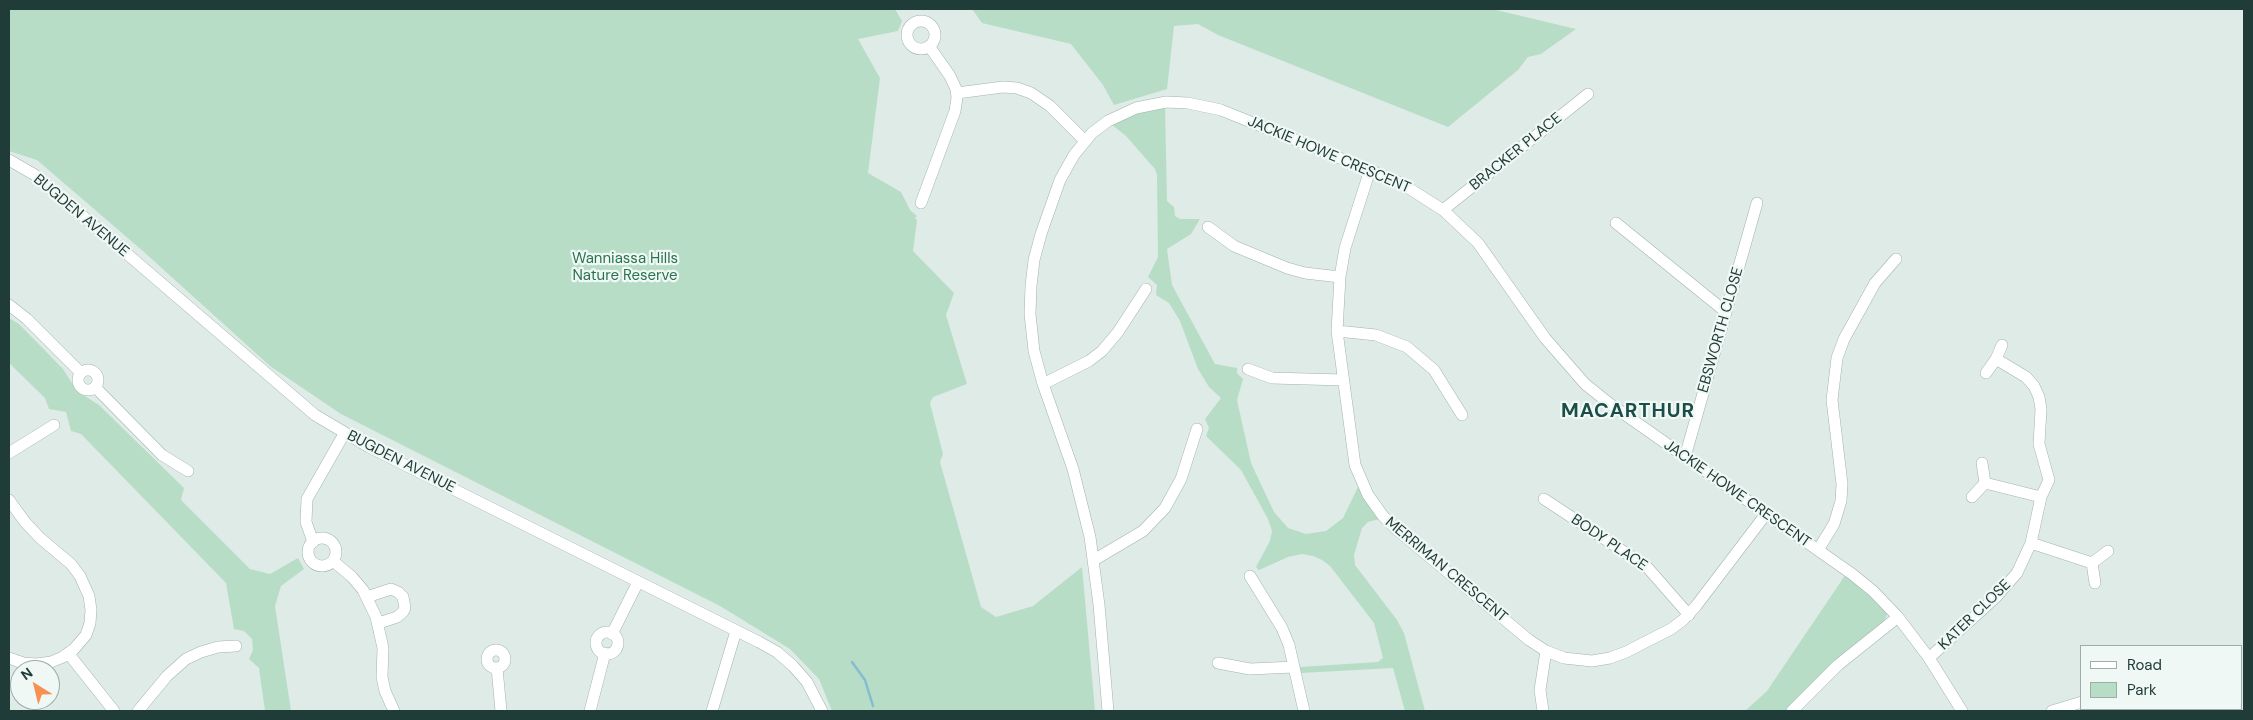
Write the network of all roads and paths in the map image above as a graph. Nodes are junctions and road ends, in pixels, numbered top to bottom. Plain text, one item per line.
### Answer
1 (929, 46) dead end
2 (957, 93) junction
3 (1588, 94) dead end
4 (1085, 141) junction
5 (9, 160) edge
6 (1370, 170) junction
7 (921, 203) dead end
8 (1757, 203) dead end
9 (1443, 210) junction
10 (1616, 223) dead end
11 (1208, 227) dead end
12 (1896, 259) dead end
13 (1340, 277) junction
14 (1146, 288) dead end
15 (9, 304) edge
16 (1726, 312) junction
17 (1338, 331) junction
18 (2002, 345) dead end
19 (1996, 359) junction
20 (1248, 369) dead end
21 (1986, 373) dead end
22 (1343, 380) junction
23 (1043, 384) junction
24 (1462, 415) dead end
25 (54, 425) dead end
26 (1197, 429) dead end
27 (344, 434) junction
28 (9, 453) edge
29 (1685, 457) junction
30 (1982, 463) dead end
31 (188, 471) dead end
32 (1985, 483) junction
33 (1972, 497) dead end
34 (2040, 497) junction
35 (1544, 499) dead end
36 (9, 500) edge
37 (1766, 514) junction
38 (313, 542) junction
39 (2031, 543) junction
40 (1818, 550) junction
41 (2108, 551) dead end
42 (1094, 560) junction
43 (333, 561) junction
44 (2092, 563) junction
45 (1250, 576) dead end
46 (638, 582) junction
47 (2095, 583) dead end
48 (368, 597) junction
49 (1689, 615) junction
50 (1898, 617) junction
51 (379, 624) junction
52 (736, 630) junction
53 (612, 634) junction
54 (236, 646) dead end
55 (1546, 651) junction
56 (68, 653) junction
57 (605, 654) junction
58 (9, 658) edge
59 (1929, 658) junction
60 (1218, 663) dead end
61 (1294, 667) junction
62 (497, 668) dead end
63 (2080, 704) edge
64 (114, 711) edge
65 (138, 711) edge
66 (394, 711) edge
67 (501, 711) edge
68 (590, 711) edge
69 (712, 711) edge
70 (822, 711) edge
71 (1108, 711) edge
72 (1304, 711) edge
73 (1543, 711) edge
74 (1792, 711) edge
75 (1962, 711) edge
76 (2052, 711) edge

1 - 2 street
2 - 4 street
2 - 7 street
3 - 9 street, BRACKER PLACE
4 - 6 street, JACKIE HOWE CRESCENT
4 - 23 street, JACKIE HOWE CRESCENT
5 - 27 street, BUGDEN AVENUE
6 - 9 street, JACKIE HOWE CRESCENT
6 - 13 street, MERRIMAN CRESCENT
8 - 16 street, EBSWORTH CLOSE
9 - 29 street, JACKIE HOWE CRESCENT
10 - 16 street
11 - 13 street
12 - 40 street
13 - 17 street, MERRIMAN CRESCENT
14 - 23 street
15 - 31 street
16 - 29 street, EBSWORTH CLOSE
17 - 22 street, MERRIMAN CRESCENT
17 - 24 street
18 - 19 street
19 - 21 street
19 - 34 street, KATER CLOSE
20 - 22 street
22 - 55 street, MERRIMAN CRESCENT
23 - 42 street, JACKIE HOWE CRESCENT
25 - 28 street
26 - 42 street
27 - 38 street
27 - 46 street, BUGDEN AVENUE
29 - 37 street, JACKIE HOWE CRESCENT
30 - 32 street
32 - 33 street
32 - 34 street
34 - 39 street, KATER CLOSE
35 - 49 street, BODY PLACE
36 - 56 street
37 - 40 street, JACKIE HOWE CRESCENT
37 - 49 street, MERRIMAN CRESCENT
38 - 43 street
38 - 43 street
39 - 44 street
39 - 59 street, KATER CLOSE
40 - 50 street, JACKIE HOWE CRESCENT
41 - 44 street
42 - 71 street, JACKIE HOWE CRESCENT
43 - 48 street
44 - 47 street
45 - 61 street
46 - 52 street, BUGDEN AVENUE
46 - 53 street
48 - 51 street
48 - 51 street
49 - 55 street, MERRIMAN CRESCENT
50 - 59 street, JACKIE HOWE CRESCENT
50 - 74 street
51 - 66 street
52 - 69 street
52 - 70 street, BUGDEN AVENUE
53 - 57 street
53 - 57 street
54 - 65 street
55 - 73 street
56 - 58 street
56 - 64 street
57 - 68 street
59 - 75 street, JACKIE HOWE CRESCENT
60 - 61 street
61 - 72 street
62 - 67 street
63 - 76 street

